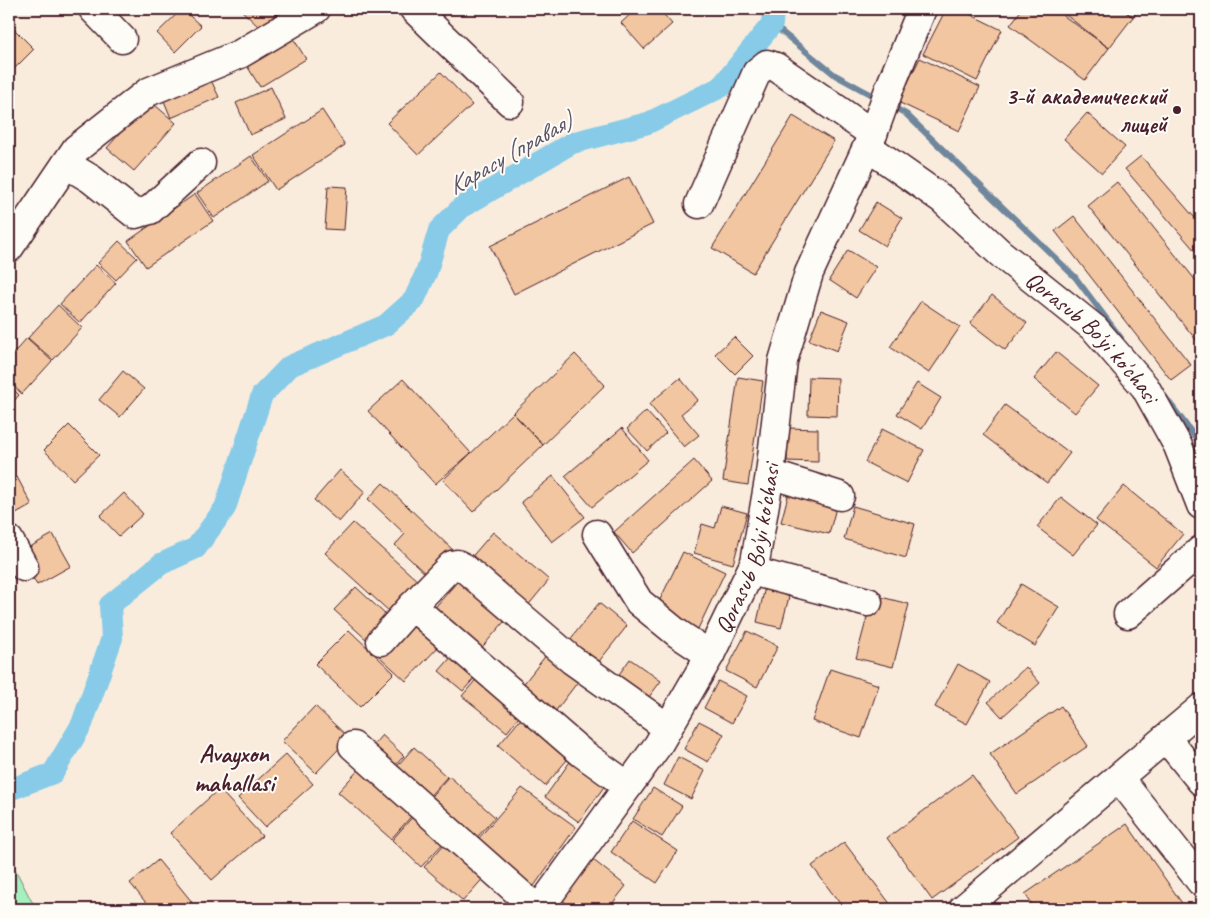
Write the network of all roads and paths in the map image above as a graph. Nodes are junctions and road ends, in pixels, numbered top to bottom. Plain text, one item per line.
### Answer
1 (93, 9) edge
2 (316, 9) edge
3 (414, 9) edge
4 (922, 9) edge
5 (122, 39) dead end
6 (510, 102) dead end
7 (874, 133) junction
8 (201, 163) dead end
9 (66, 164) junction
10 (699, 204) dead end
11 (9, 248) edge
12 (770, 474) junction
13 (840, 496) dead end
14 (1201, 505) edge
15 (597, 534) dead end
16 (9, 540) edge
17 (1201, 550) edge
18 (24, 568) dead end
19 (751, 571) junction
20 (868, 602) dead end
21 (412, 606) junction
22 (1128, 614) dead end
23 (381, 641) dead end
24 (710, 655) junction
25 (1201, 708) edge
26 (668, 728) junction
27 (1166, 738) junction
28 (353, 746) dead end
29 (1119, 778) junction
30 (1201, 781) edge
31 (628, 786) junction
32 (1201, 882) edge
33 (538, 909) edge
34 (963, 909) edge

1 - 5 street
2 - 9 street
3 - 6 street
4 - 7 street, Qorasub Bo'yi ko'chasi
7 - 10 street
7 - 12 street, Qorasub Bo'yi ko'chasi
7 - 14 street, Qorasub Bo'yi ko'chasi
8 - 9 street
9 - 11 street
12 - 13 street
12 - 19 street, Qorasub Bo'yi ko'chasi
15 - 24 street
16 - 18 street
17 - 22 street
19 - 20 street
19 - 24 street, Qorasub Bo'yi ko'chasi
21 - 23 street
21 - 26 street
21 - 31 street
24 - 26 street, Qorasub Bo'yi ko'chasi
25 - 27 street
26 - 31 street, Qorasub Bo'yi ko'chasi
27 - 29 street
27 - 30 street
28 - 33 street
29 - 32 street
29 - 34 street
31 - 33 street, Qorasub Bo'yi ko'chasi

